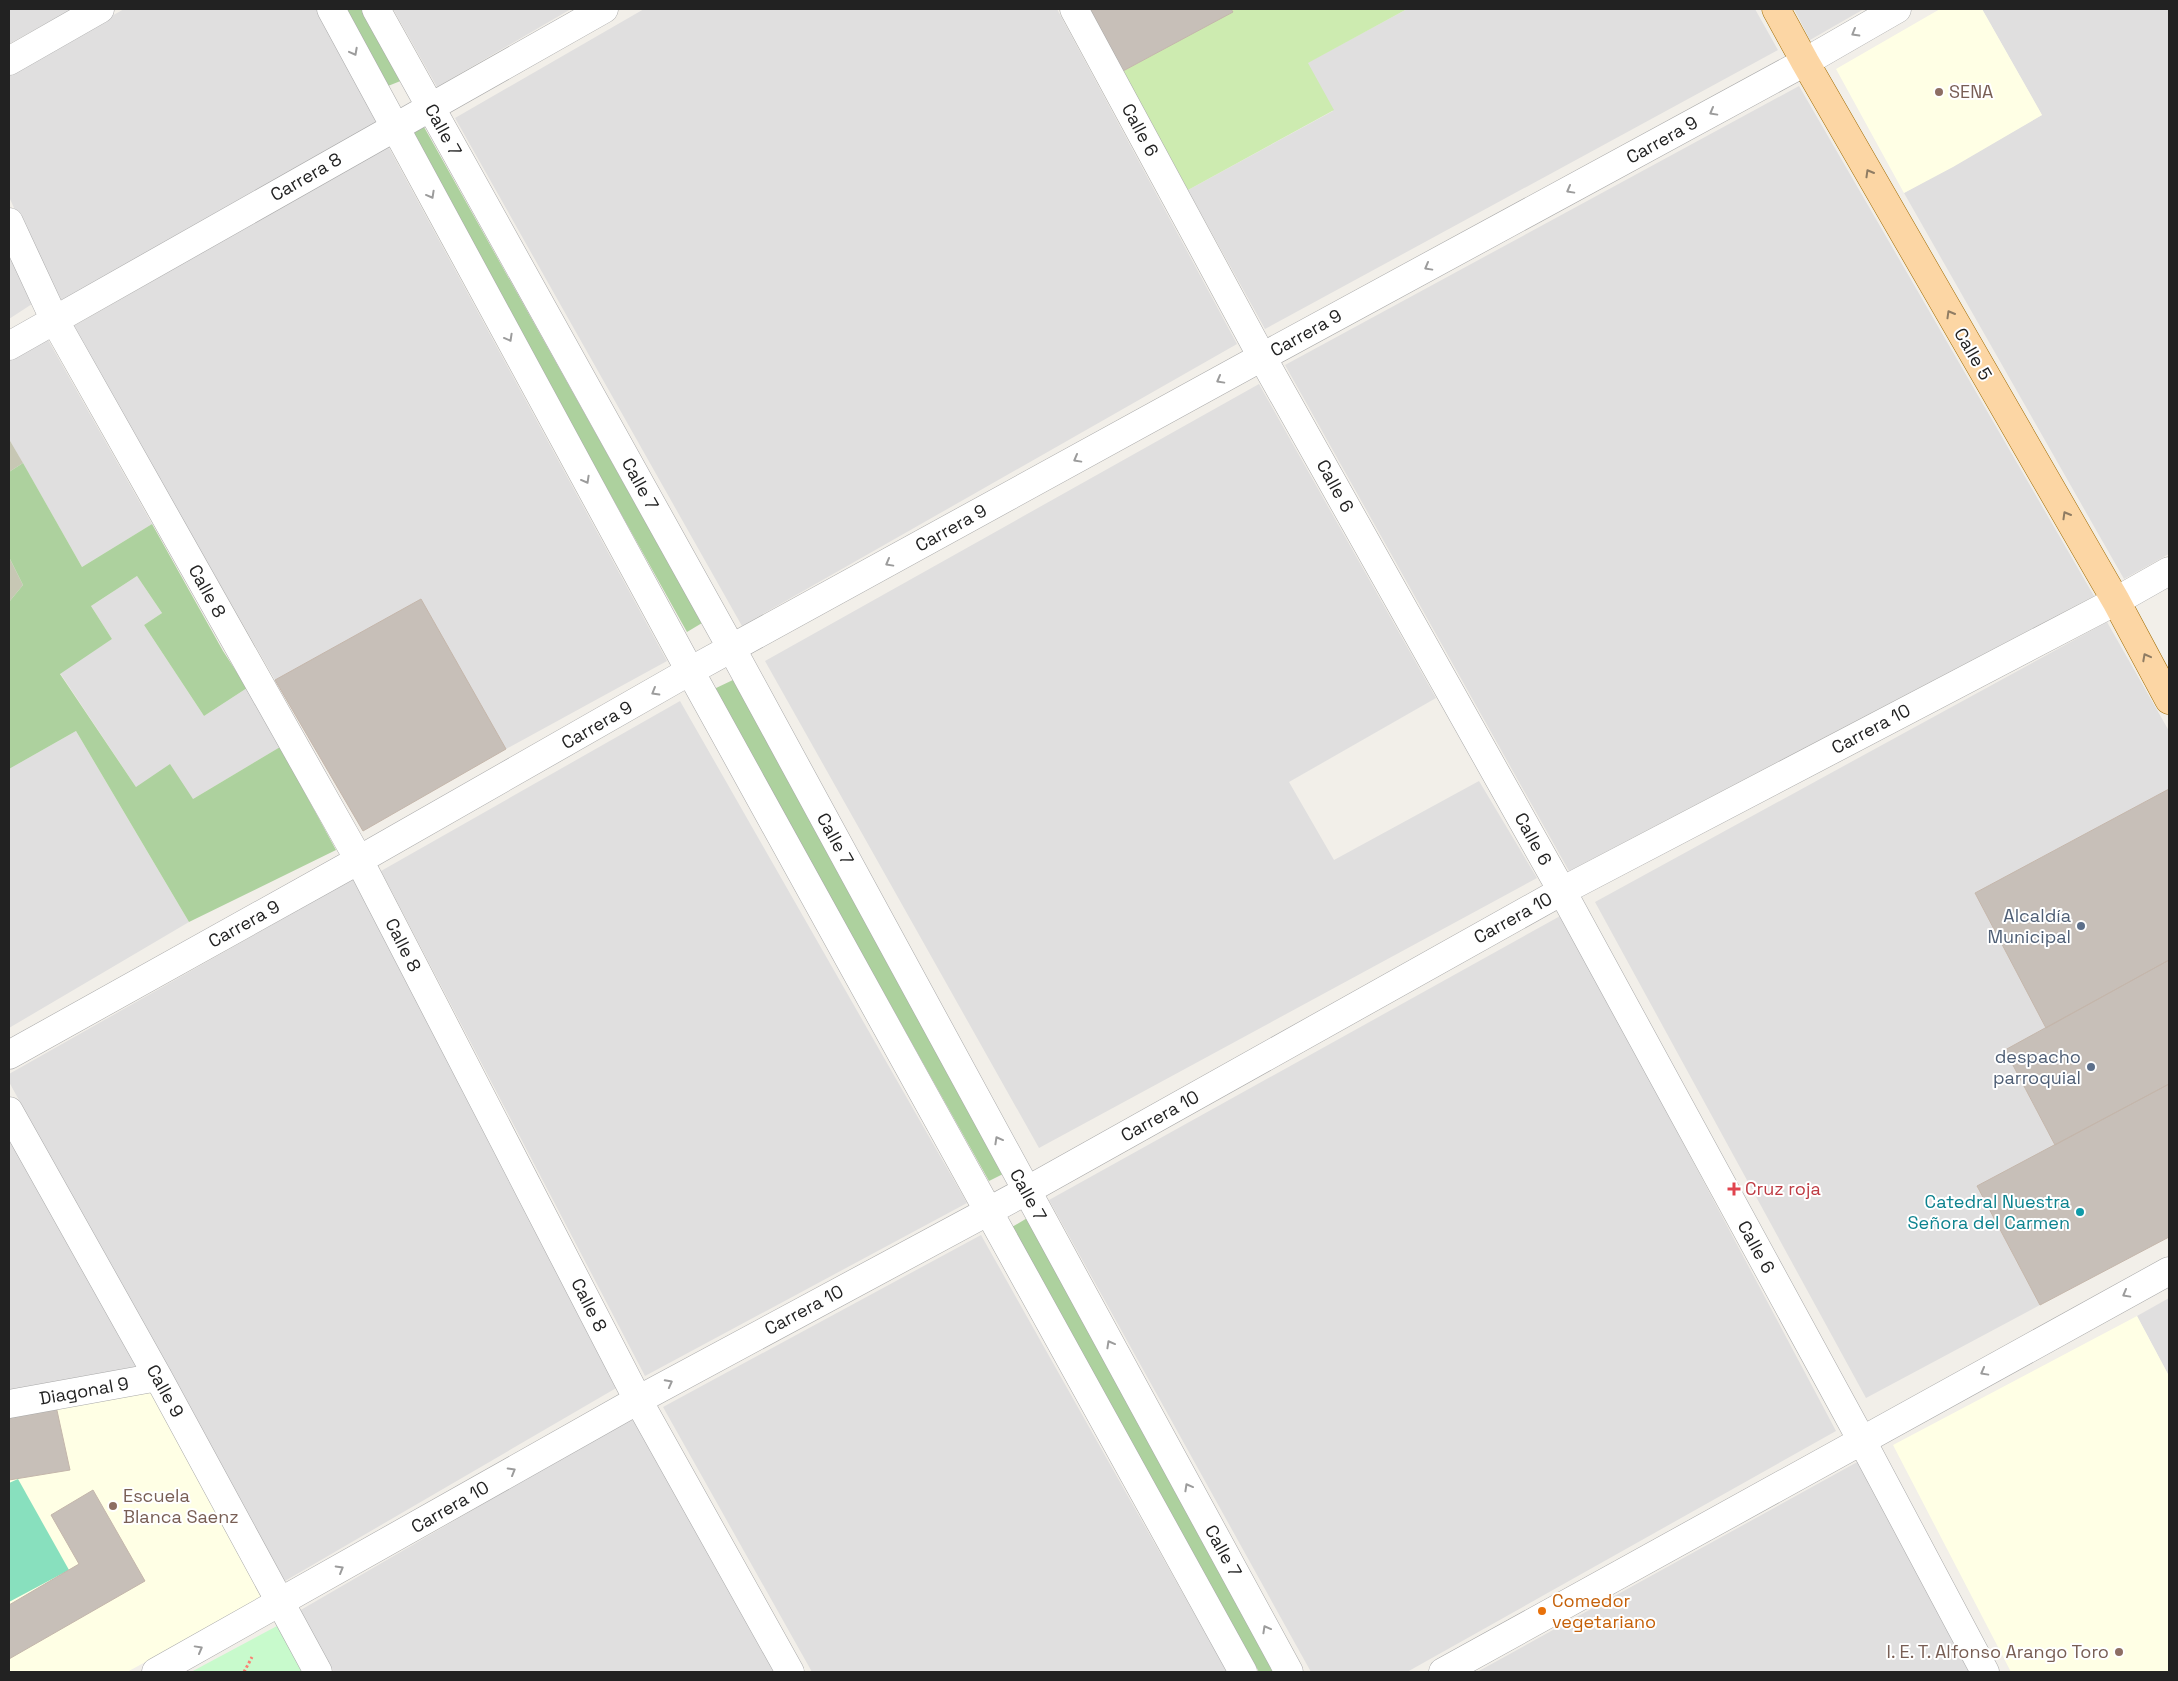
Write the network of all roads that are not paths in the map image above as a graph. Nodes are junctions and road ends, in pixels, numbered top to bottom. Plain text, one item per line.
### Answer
1 (100, 9) edge
2 (331, 9) edge
3 (376, 9) edge
4 (604, 9) edge
5 (1074, 9) edge
6 (1776, 9) edge
7 (1898, 9) edge
8 (9, 61) edge
9 (1805, 62) junction
10 (430, 106) junction
11 (394, 127) junction
12 (9, 222) edge
13 (55, 321) junction
14 (9, 346) edge
15 (1262, 357) junction
16 (2169, 571) edge
17 (2116, 601) junction
18 (732, 649) junction
19 (690, 671) junction
20 (2169, 700) edge
21 (359, 860) junction
22 (1562, 891) junction
23 (9, 1055) edge
24 (9, 1112) edge
25 (1026, 1191) junction
26 (989, 1210) junction
27 (2169, 1271) edge
28 (158, 1377) junction
29 (638, 1400) junction
30 (9, 1404) edge
31 (1861, 1439) junction
32 (280, 1603) junction
33 (156, 1672) edge
34 (318, 1672) edge
35 (790, 1672) edge
36 (1244, 1672) edge
37 (1289, 1672) edge
38 (1443, 1672) edge
39 (1985, 1672) edge

1 - 8 street
2 -> 11 street
3 - 10 street, Calle 7
4 - 10 street, Carrera 8
5 - 15 street, Calle 6
6 - 9 main road, Calle 5
7 -> 9 street, Carrera 9
9 -> 15 street, Carrera 9
17 -> 9 main road, Calle 5
10 - 11 street, Carrera 8
10 - 18 street, Calle 7
11 - 13 street, Carrera 8
11 -> 19 street
12 - 13 street, Calle 8
13 - 14 street, Carrera 8
13 - 21 street, Calle 8
15 -> 18 street, Carrera 9
15 - 22 street, Calle 6
16 - 17 street, Carrera 10
20 -> 17 main road, Calle 5
17 - 22 street, Carrera 10
18 - 19 street, Carrera 9
25 -> 18 street, Calle 7
19 -> 21 street, Carrera 9
19 - 26 street
21 - 23 street, Carrera 9
21 - 29 street, Calle 8
22 - 25 street, Carrera 10
22 - 31 street, Calle 6
24 - 28 street, Calle 9
25 - 26 street, Carrera 10
37 -> 25 street, Calle 7
29 -> 26 street, Carrera 10
26 - 36 street
27 -> 31 street
28 - 30 street, Diagonal 9
28 - 32 street, Calle 9
32 -> 29 street, Carrera 10
29 - 35 street, Calle 8
31 - 38 street
31 - 39 street, Calle 6
33 -> 32 street, Carrera 10
32 - 34 street, Calle 9

